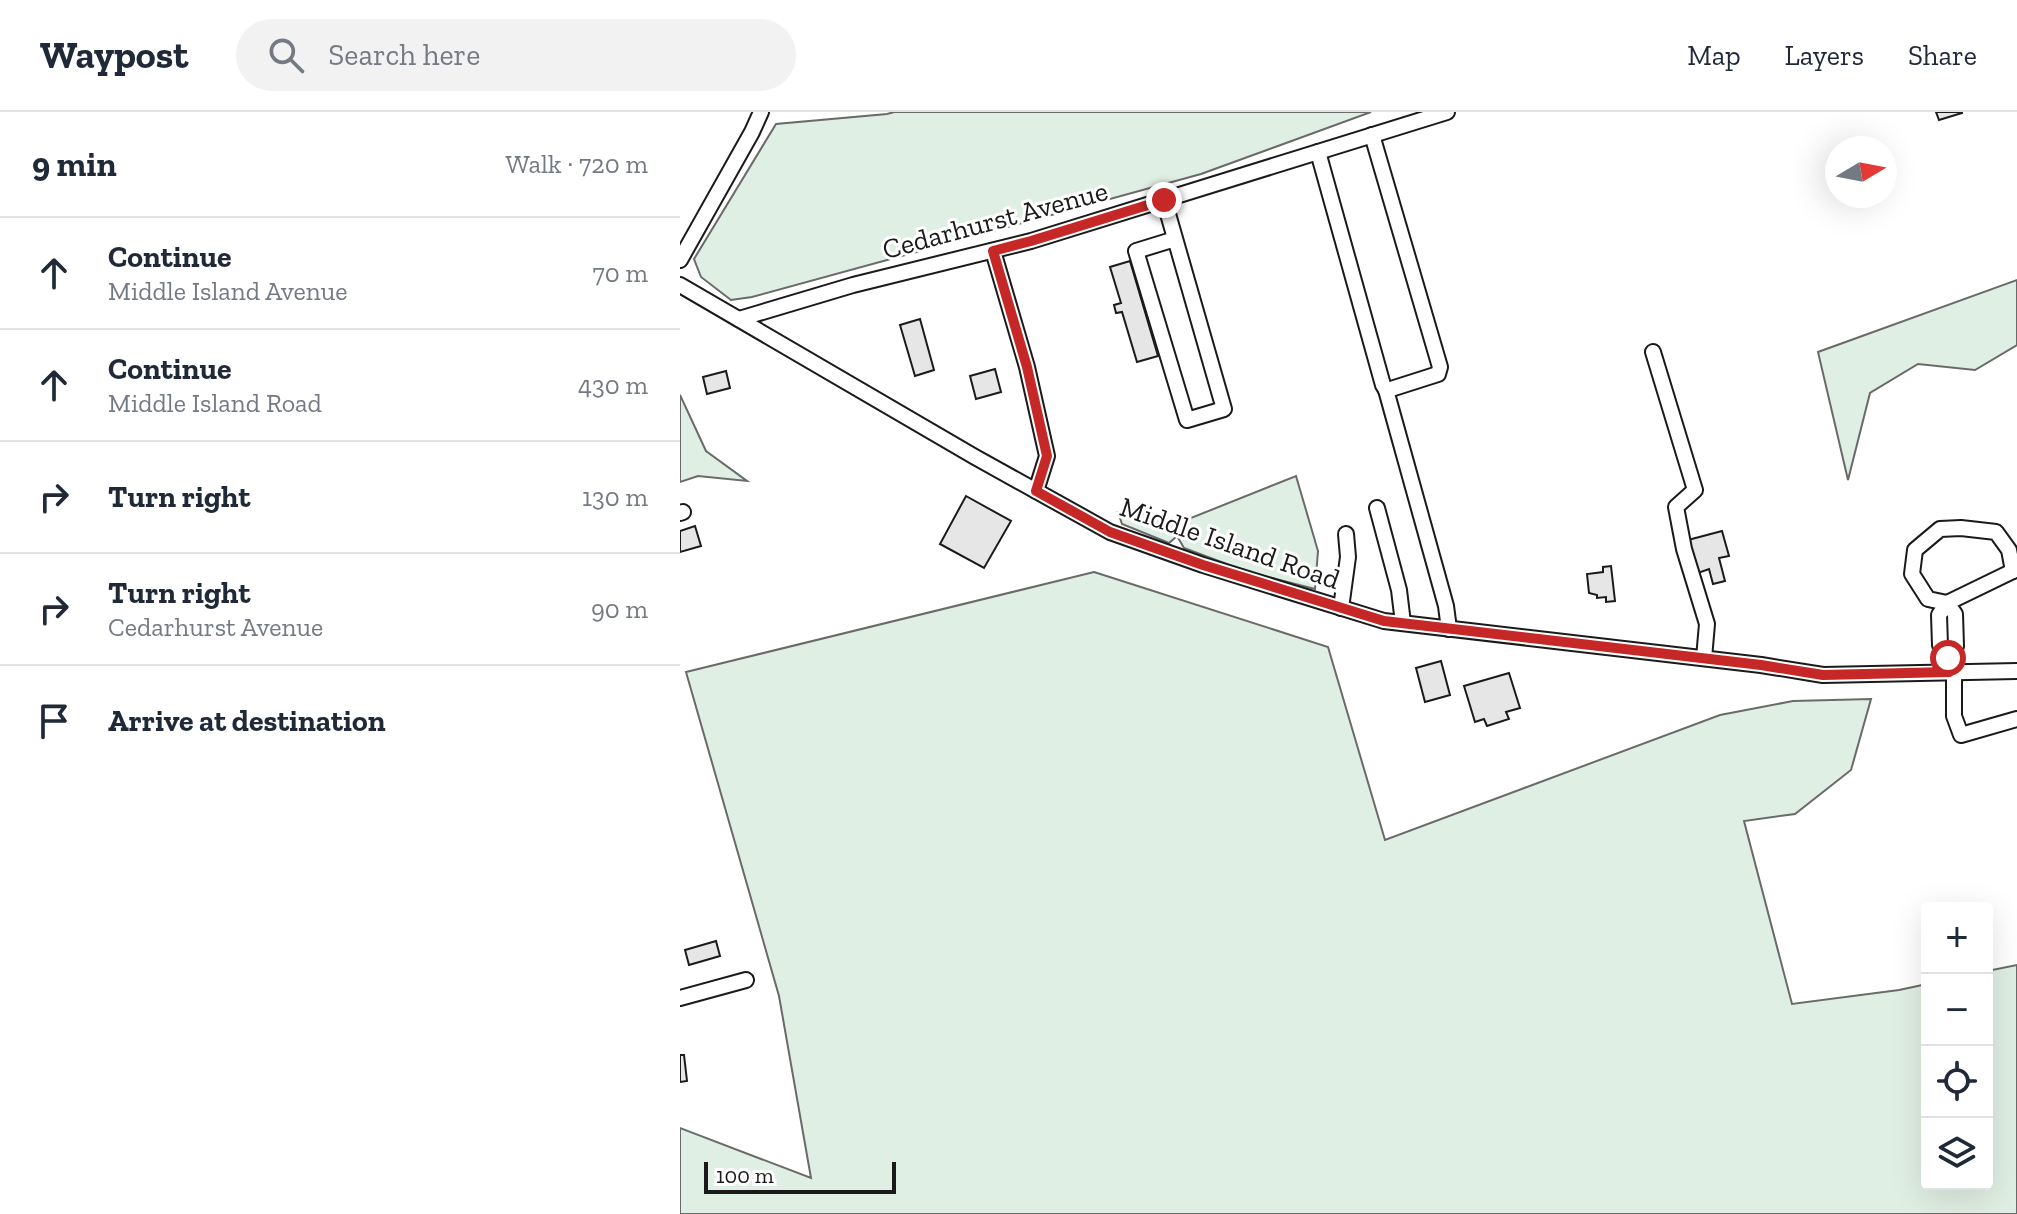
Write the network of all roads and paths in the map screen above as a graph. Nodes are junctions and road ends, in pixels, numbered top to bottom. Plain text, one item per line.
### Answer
1 (761, 112) edge
2 (1441, 113) edge
3 (1372, 135) junction
4 (1318, 152) junction
5 (1164, 200) junction
6 (1175, 239) junction
7 (993, 251) junction
8 (680, 260) edge
9 (680, 285) edge
10 (739, 319) junction
11 (1653, 352) dead end
12 (1386, 390) junction
13 (1036, 491) junction
14 (1377, 508) dead end
15 (1346, 534) dead end
16 (2015, 570) edge
17 (1947, 603) junction
18 (1341, 608) junction
19 (1403, 623) junction
20 (1449, 629) junction
21 (1704, 658) junction
22 (2017, 671) edge
23 (1951, 672) junction
24 (2017, 719) edge
25 (746, 980) dead end
26 (680, 998) edge

1 - 8 street
2 - 3 street, Cedarhurst Avenue
3 - 4 street, Cedarhurst Avenue
3 - 12 street
4 - 5 street, Cedarhurst Avenue
4 - 12 street
5 - 6 street
5 - 7 street, Cedarhurst Avenue
6 - 6 street
7 - 10 street, Cedarhurst Avenue
7 - 13 street
9 - 10 street, Middle Island Road
10 - 13 street, Middle Island Road
11 - 21 street
12 - 20 street
13 - 18 street, Middle Island Road
14 - 19 street
15 - 18 street
16 - 17 street
16 - 17 street
17 - 23 street
18 - 19 street, Middle Island Road
19 - 20 street, Middle Island Road
20 - 21 street, Middle Island Road
21 - 23 street, Middle Island Road
22 - 23 street, Middle Island Road
23 - 24 street
25 - 26 street

